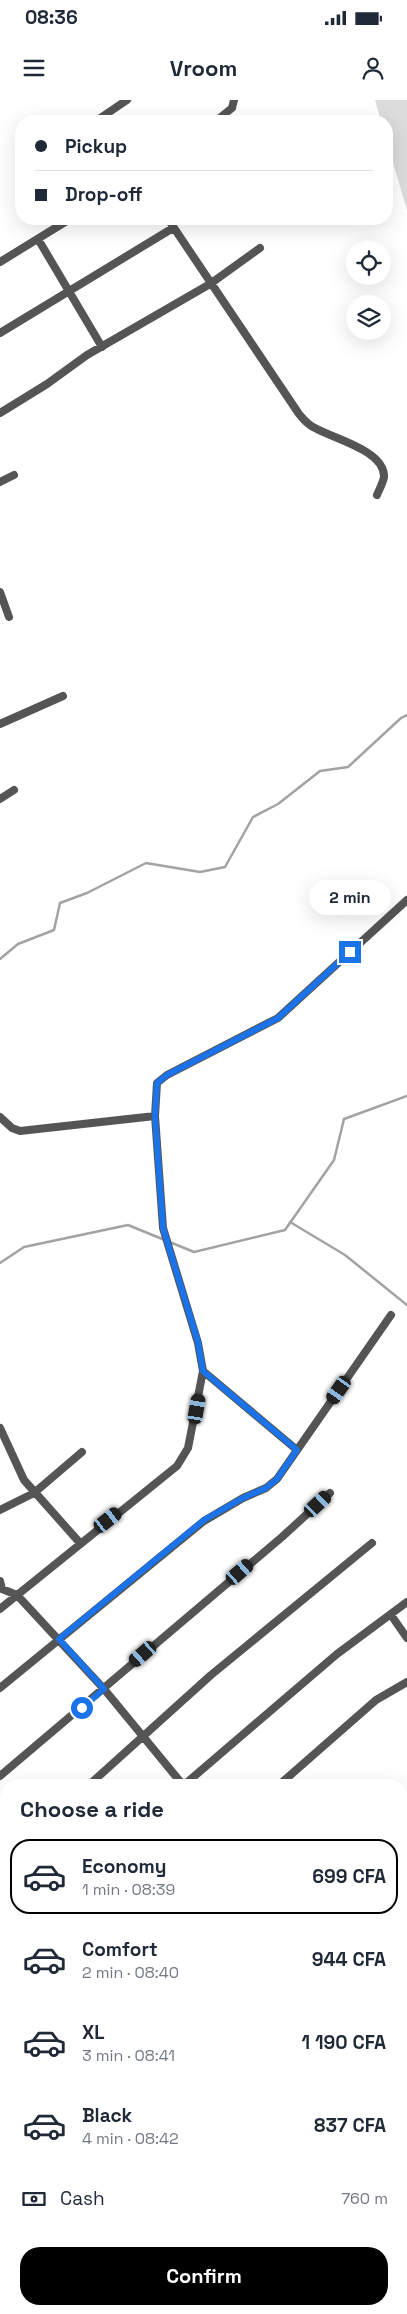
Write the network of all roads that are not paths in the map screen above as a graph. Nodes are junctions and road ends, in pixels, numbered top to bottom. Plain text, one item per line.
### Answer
1 (127, 100) edge
2 (234, 100) edge
3 (106, 115) edge
4 (223, 115) edge
5 (60, 225) edge
6 (172, 225) edge
7 (174, 228) junction
8 (38, 239) junction
9 (260, 248) dead end
10 (0, 262) edge
11 (210, 284) junction
12 (69, 292) junction
13 (0, 333) edge
14 (102, 347) junction
15 (0, 413) edge
16 (14, 475) dead end
17 (0, 482) edge
18 (377, 495) dead end
19 (0, 592) edge
20 (9, 617) dead end
21 (63, 696) dead end
22 (0, 724) edge
23 (14, 790) dead end
24 (0, 799) edge
25 (407, 900) edge
26 (155, 1116) junction
27 (0, 1117) edge
28 (391, 1315) dead end
29 (203, 1371) junction
30 (0, 1428) edge
31 (297, 1450) junction
32 (82, 1452) dead end
33 (34, 1493) junction
34 (330, 1493) dead end
35 (0, 1510) edge
36 (80, 1542) junction
37 (372, 1544) dead end
38 (0, 1581) edge
39 (17, 1595) junction
40 (407, 1602) edge
41 (0, 1609) edge
42 (391, 1615) junction
43 (407, 1638) edge
44 (59, 1639) junction
45 (407, 1682) edge
46 (0, 1688) edge
47 (104, 1689) junction
48 (143, 1736) junction
49 (0, 1776) edge
50 (96, 1779) edge
51 (178, 1779) edge
52 (190, 1779) edge
53 (286, 1779) edge

1 - 3 street
2 - 4 street
5 - 8 street
6 - 7 street
7 - 11 street
7 - 12 street
8 - 10 street
8 - 12 street
9 - 11 street
11 - 14 street
11 - 18 street
12 - 13 street
12 - 14 street
14 - 15 street
16 - 17 street
19 - 20 street
21 - 22 street
23 - 24 street
25 - 26 street
26 - 27 street
26 - 29 street
28 - 31 street
29 - 31 street
29 - 36 street
30 - 33 street
31 - 44 street
32 - 33 street
33 - 35 street
33 - 36 street
34 - 47 street
36 - 39 street
37 - 48 street
38 - 39 street
39 - 41 street
39 - 44 street
40 - 42 street
42 - 43 street
42 - 52 street
44 - 46 street
44 - 47 street
45 - 53 street
47 - 48 street
47 - 49 street
48 - 50 street
48 - 51 street

